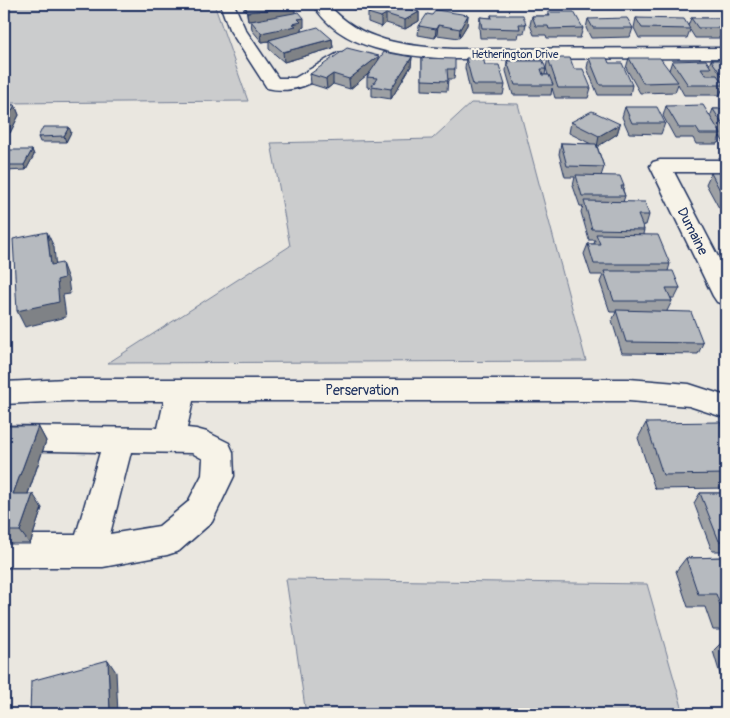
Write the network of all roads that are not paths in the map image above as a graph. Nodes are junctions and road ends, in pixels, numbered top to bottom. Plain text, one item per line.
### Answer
1 (227, 4) edge
2 (320, 4) edge
3 (371, 41) junction
4 (726, 53) edge
5 (726, 166) edge
6 (726, 296) edge
7 (181, 390) junction
8 (4, 394) edge
9 (724, 401) edge
10 (4, 438) edge
11 (119, 440) junction
12 (170, 440) junction
13 (4, 551) edge
14 (89, 551) junction

1 - 3 street
2 - 3 street, Hetherington Drive
3 - 4 street, Hetherington Drive
5 - 6 street, Dumaine
7 - 8 street, Perservation
7 - 9 street, Perservation
7 - 12 street
10 - 11 street
11 - 12 street
11 - 14 street
12 - 14 street
13 - 14 street

